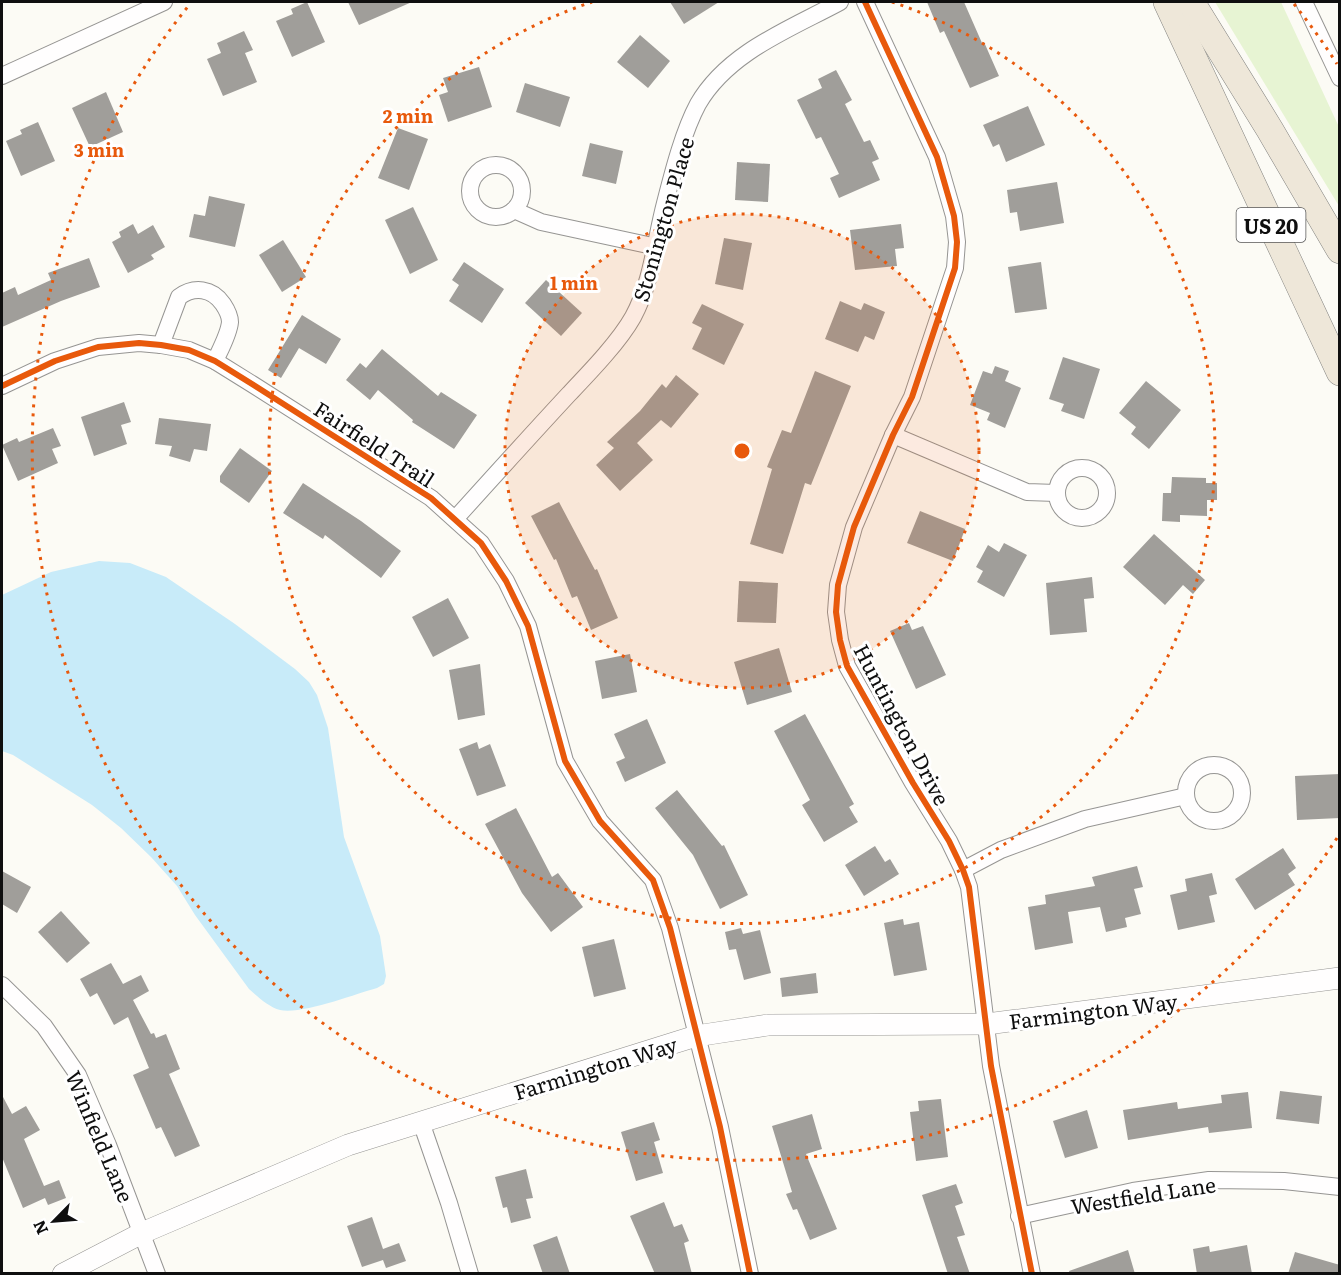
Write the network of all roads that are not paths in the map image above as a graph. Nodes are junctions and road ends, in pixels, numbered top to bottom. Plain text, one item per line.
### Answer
1 (164, 2) edge
2 (840, 2) edge
3 (865, 2) edge
4 (1167, 2) edge
5 (1191, 2) edge
6 (1304, 2) edge
7 (2, 76) edge
8 (1340, 78) edge
9 (514, 210) dead end
10 (657, 247) junction
11 (1340, 250) edge
12 (161, 345) junction
13 (215, 362) junction
14 (1340, 372) edge
15 (2, 386) edge
16 (893, 435) junction
17 (1056, 493) dead end
18 (456, 518) junction
19 (1186, 796) dead end
20 (963, 870) junction
21 (1340, 978) edge
22 (2, 985) edge
23 (987, 1024) junction
24 (696, 1036) junction
25 (421, 1122) junction
26 (1340, 1187) edge
27 (1019, 1216) junction
28 (142, 1233) junction
29 (63, 1274) edge
30 (157, 1274) edge
31 (470, 1274) edge
32 (750, 1274) edge
33 (1032, 1274) edge

1 - 7 street
2 - 10 street, Stonington Place
3 - 16 street, Huntington Drive
4 - 14 main road, US 20
5 - 11 main road, US 20
6 - 8 street
9 - 10 street
10 - 18 street, Stonington Place
12 - 13 street, Fairfield Trail
12 - 13 street
12 - 15 street, Fairfield Trail
13 - 18 street, Fairfield Trail
16 - 17 street
16 - 20 street, Huntington Drive
18 - 24 street, Fairfield Trail
19 - 20 street
20 - 23 street, Huntington Drive
21 - 23 street, Farmington Way
22 - 28 street, Winfield Lane
23 - 24 street, Farmington Way
23 - 27 street, Huntington Drive
24 - 25 street, Farmington Way
24 - 32 street, Fairfield Trail
25 - 28 street, Farmington Way
25 - 31 street
26 - 27 street, Westfield Lane
27 - 33 street, Huntington Drive
28 - 29 street, Farmington Way
28 - 30 street, Winfield Lane

